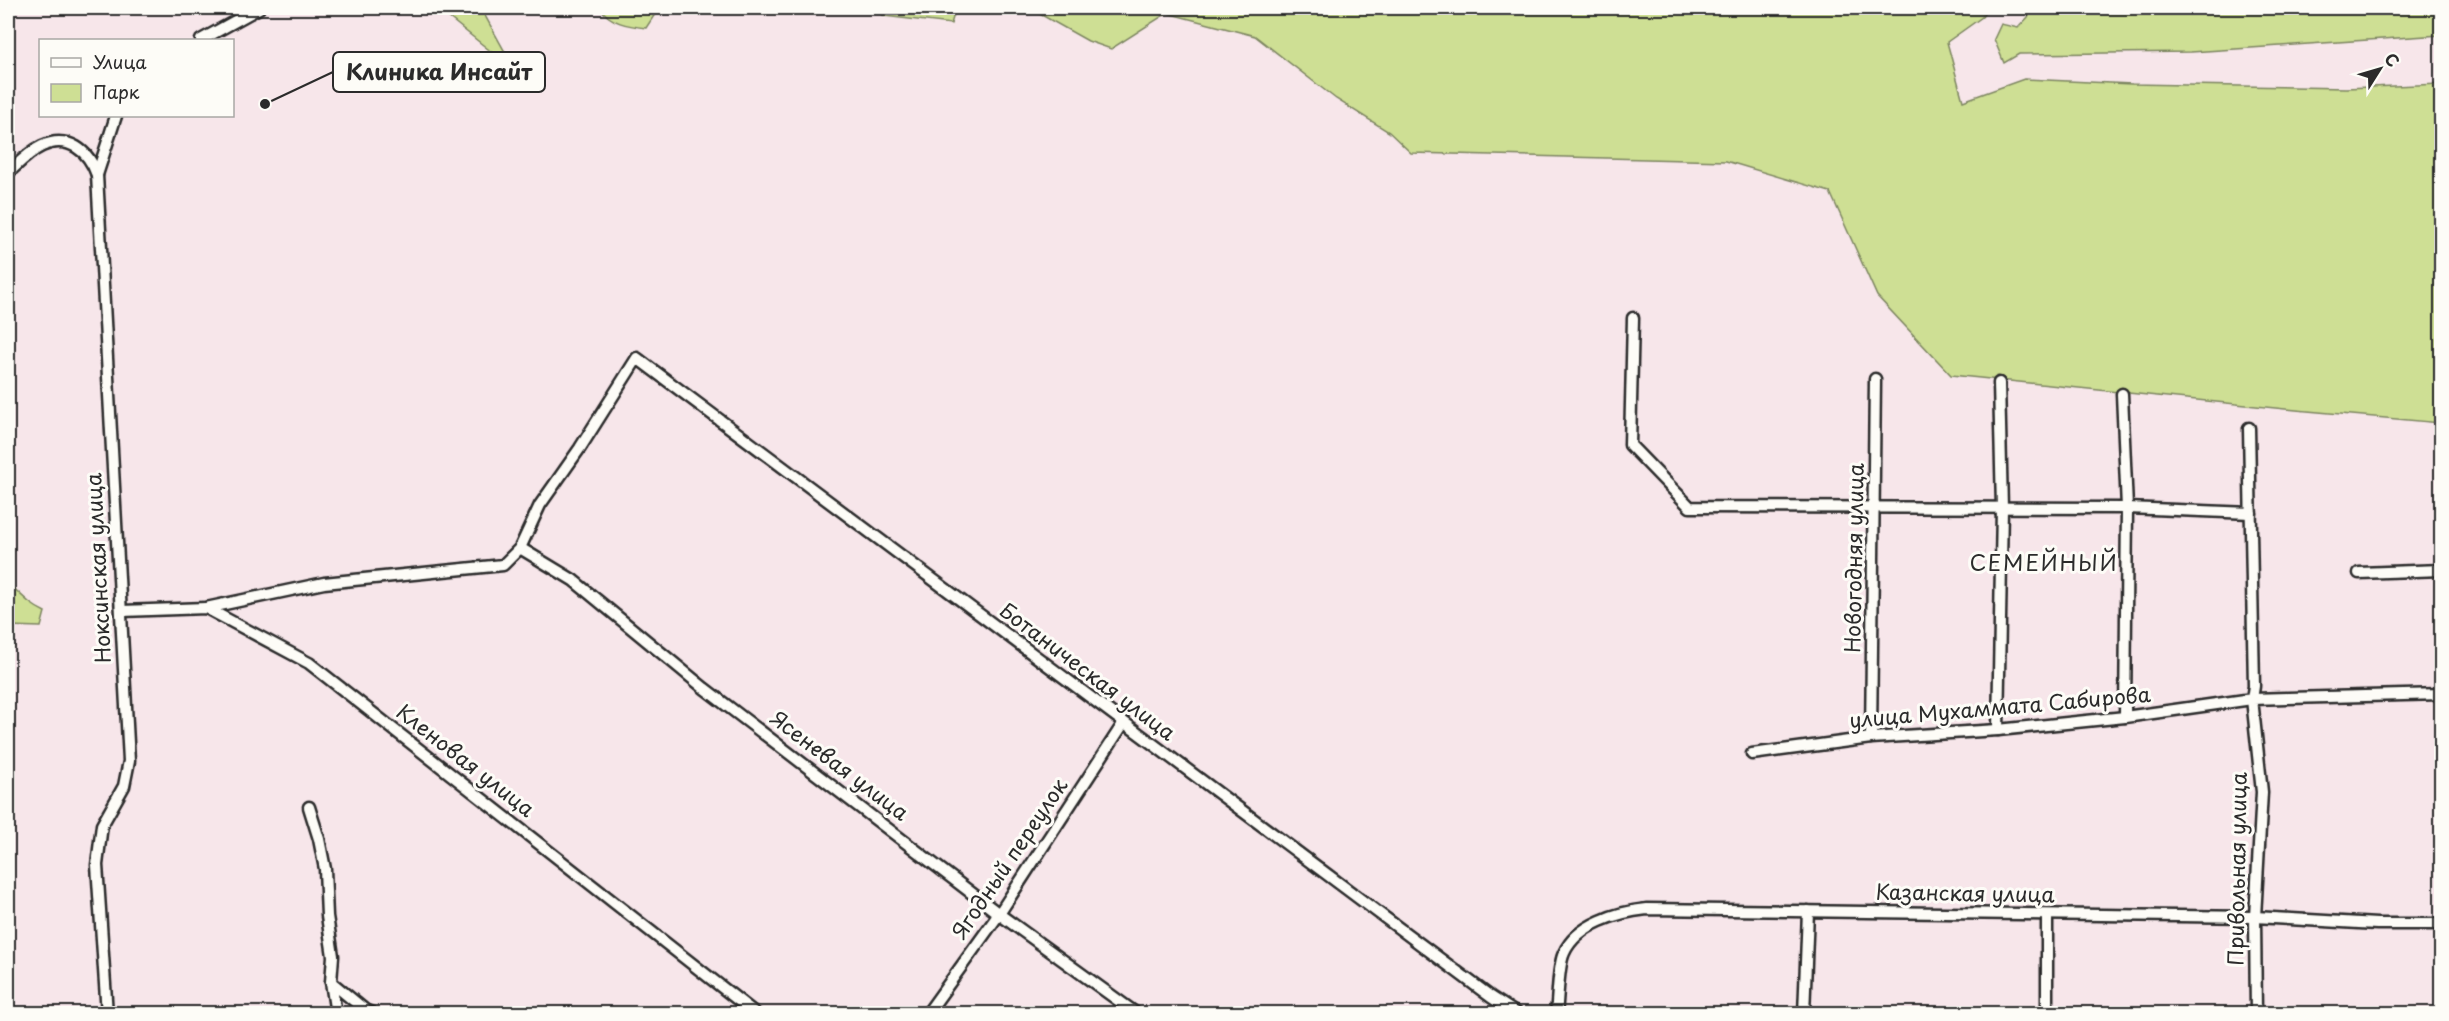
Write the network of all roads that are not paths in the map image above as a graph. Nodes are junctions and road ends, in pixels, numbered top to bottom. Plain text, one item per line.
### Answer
1 (259, 8) edge
2 (203, 39) edge
3 (116, 117) edge
4 (8, 173) edge
5 (97, 175) junction
6 (1633, 318) dead end
7 (1875, 379) dead end
8 (1999, 383) dead end
9 (2122, 394) dead end
10 (2249, 429) dead end
11 (1876, 507) junction
12 (2002, 508) junction
13 (2127, 508) junction
14 (2251, 513) junction
15 (520, 548) junction
16 (2442, 570) edge
17 (2359, 573) dead end
18 (206, 608) junction
19 (122, 611) junction
20 (2442, 694) edge
21 (2252, 699) junction
22 (2125, 717) junction
23 (1123, 724) junction
24 (1998, 730) junction
25 (1871, 738) junction
26 (1752, 754) dead end
27 (309, 807) dead end
28 (1808, 911) junction
29 (999, 914) junction
30 (2047, 915) junction
31 (2255, 917) junction
32 (2442, 924) edge
33 (332, 982) junction
34 (370, 1012) edge
35 (107, 1014) edge
36 (336, 1014) edge
37 (756, 1014) edge
38 (927, 1014) edge
39 (1137, 1014) edge
40 (1517, 1014) edge
41 (1556, 1014) edge
42 (1804, 1014) edge
43 (2047, 1014) edge
44 (2256, 1014) edge

1 - 2 street
3 - 5 street, Ноксинская улица
4 - 5 street
5 - 19 street, Ноксинская улица
6 - 11 street
7 - 11 street, Новогодняя улица
8 - 12 street
9 - 13 street
10 - 14 street, Привольная улица
11 - 12 street
11 - 25 street, Новогодняя улица
12 - 13 street
12 - 24 street
13 - 14 street
13 - 22 street
14 - 21 street, Привольная улица
15 - 18 street
15 - 23 street, Ботаническая улица
15 - 29 street, Ясеневая улица
16 - 17 street
18 - 19 street
18 - 37 street, Кленовая улица
19 - 35 street, Ноксинская улица
20 - 21 street
21 - 22 street, улица Мухаммата Сабирова
21 - 31 street, Привольная улица
22 - 24 street, улица Мухаммата Сабирова
23 - 29 street, Ягодный переулок
23 - 40 street, Ботаническая улица
24 - 25 street, улица Мухаммата Сабирова
25 - 26 street, улица Мухаммата Сабирова
27 - 33 street
28 - 30 street, Казанская улица
28 - 41 street, Казанская улица
28 - 42 street
29 - 38 street, Ягодный переулок
29 - 39 street, Ясеневая улица
30 - 31 street, Казанская улица
30 - 43 street
31 - 32 street, Казанская улица
31 - 44 street, Привольная улица
33 - 34 street
33 - 36 street

